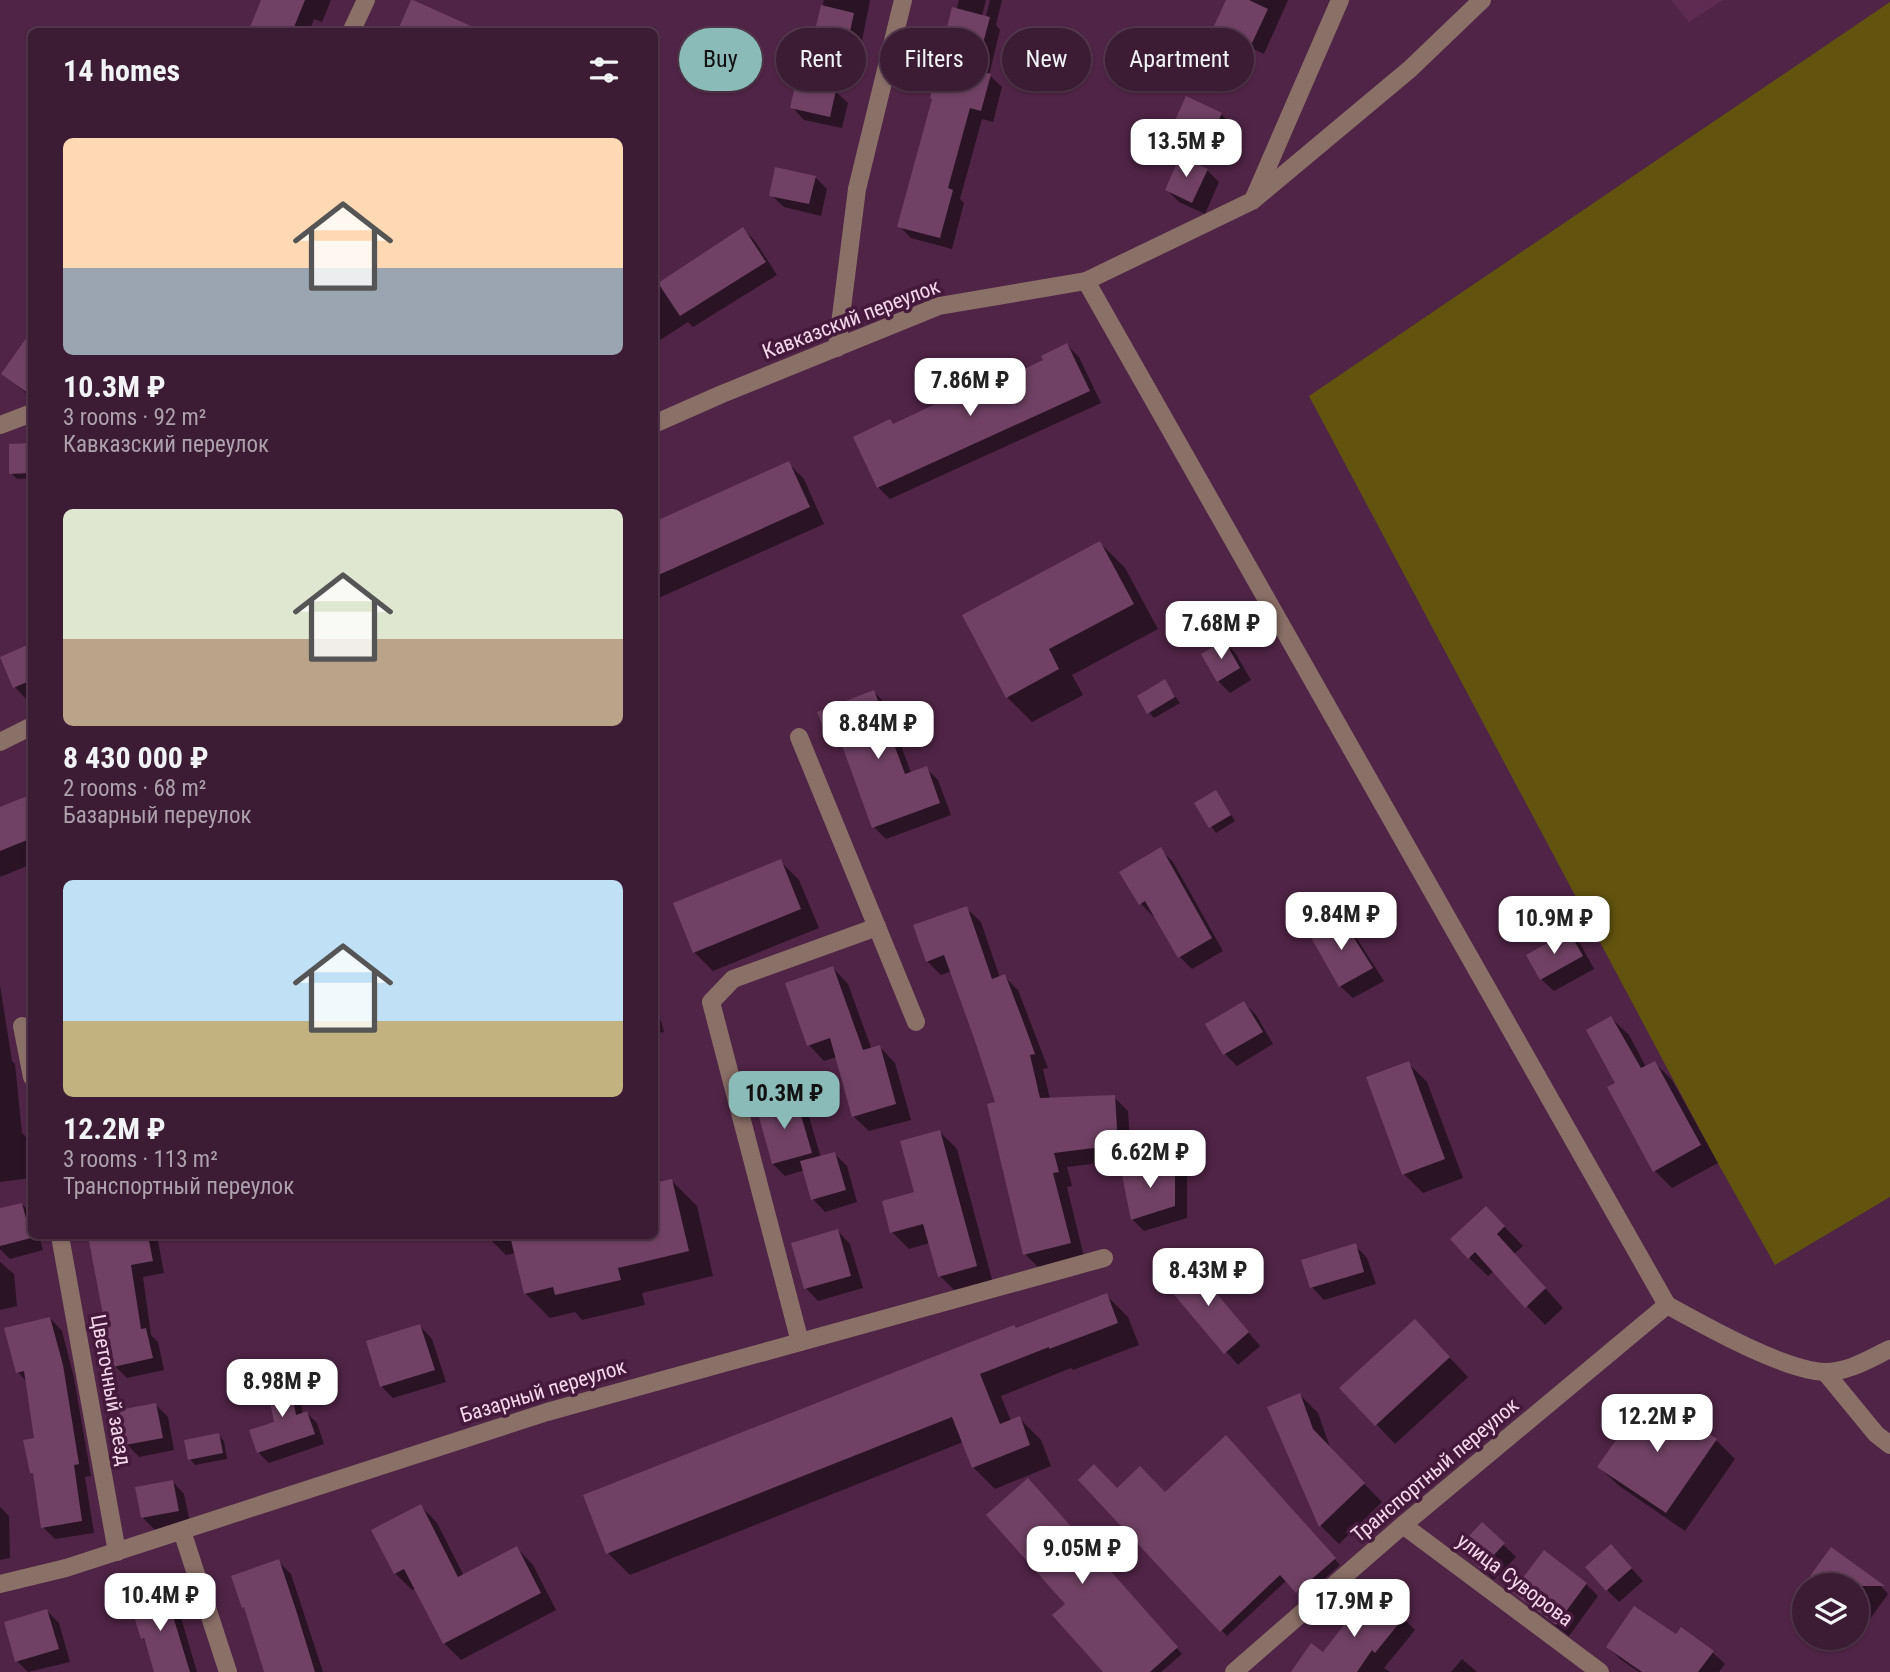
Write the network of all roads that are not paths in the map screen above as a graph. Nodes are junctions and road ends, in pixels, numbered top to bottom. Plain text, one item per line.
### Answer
1 (366, 0) edge
2 (904, 0) edge
3 (1340, 0) edge
4 (1482, 0) edge
5 (353, 28) edge
6 (1252, 201) junction
7 (1086, 281) junction
8 (837, 348) junction
9 (28, 414) edge
10 (658, 422) edge
11 (0, 425) edge
12 (28, 728) edge
13 (799, 737) dead end
14 (0, 742) edge
15 (877, 927) junction
16 (916, 1022) dead end
17 (22, 1026) dead end
18 (28, 1057) edge
19 (61, 1239) edge
20 (1104, 1258) dead end
21 (1667, 1305) junction
22 (800, 1342) junction
23 (1890, 1349) edge
24 (1825, 1372) junction
25 (1890, 1445) edge
26 (1402, 1525) junction
27 (182, 1531) junction
28 (117, 1552) junction
29 (0, 1584) edge
30 (229, 1672) edge
31 (1234, 1672) edge
32 (1600, 1672) edge

1 - 5 street
2 - 8 street
3 - 6 street
4 - 6 street, Кавказский переулок
6 - 7 street, Кавказский переулок
7 - 8 street, Кавказский переулок
7 - 21 street
8 - 10 street, Кавказский переулок
9 - 11 street
12 - 14 street
13 - 15 street
15 - 16 street
15 - 22 street
17 - 18 street
19 - 28 street, Цветочный заезд
20 - 22 street, Базарный переулок
21 - 24 street
21 - 26 street, Транспортный переулок
22 - 27 street, Базарный переулок
23 - 24 street
24 - 25 street
26 - 31 street, Транспортный переулок
26 - 32 street, улица Суворова
27 - 28 street, Базарный переулок
27 - 30 street
28 - 29 street, Базарный переулок

